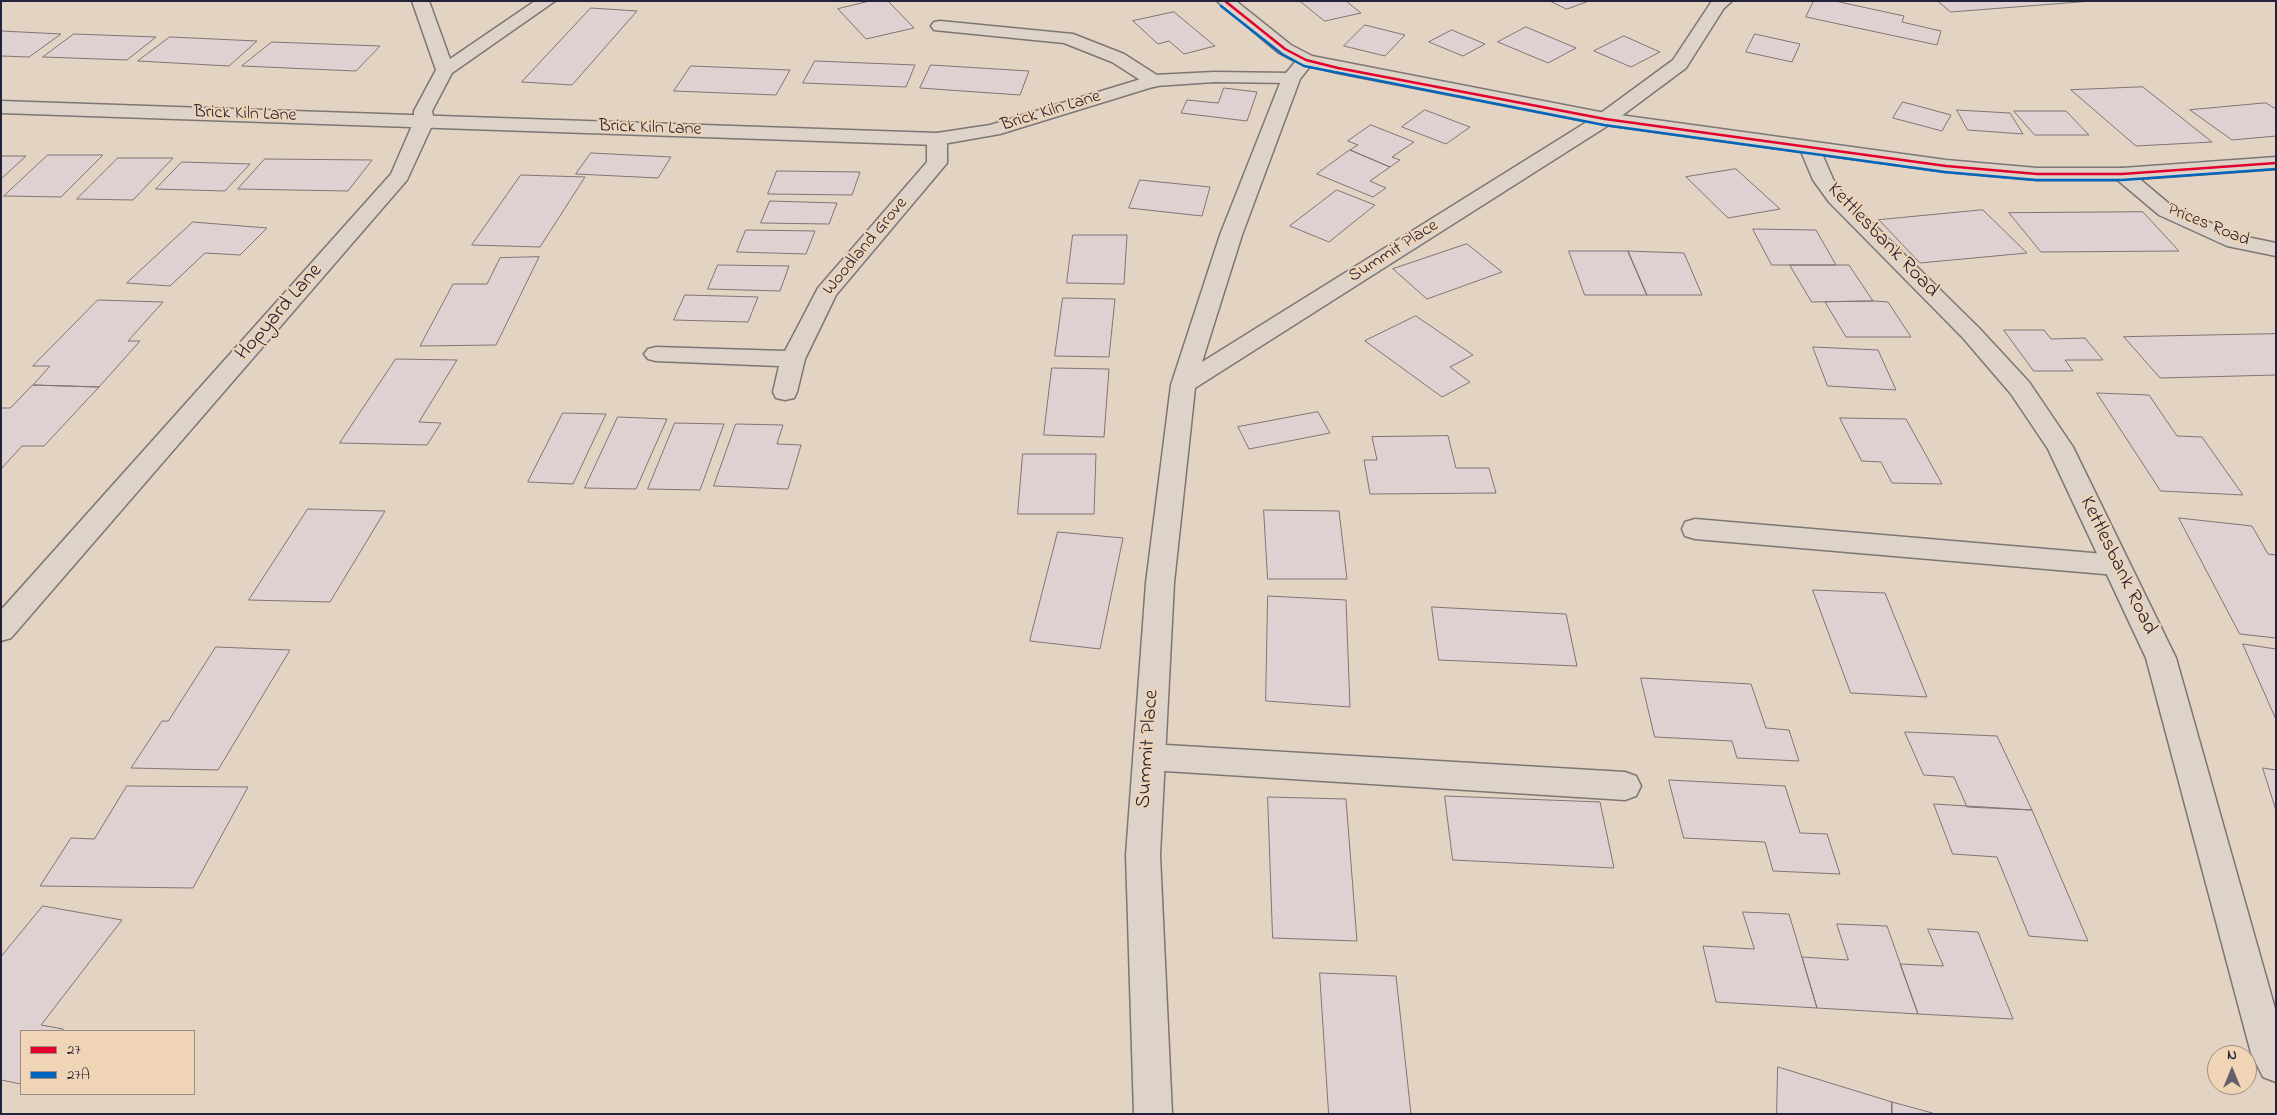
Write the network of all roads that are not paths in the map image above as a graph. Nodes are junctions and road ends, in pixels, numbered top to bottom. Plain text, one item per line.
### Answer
1 (420, 1) edge
2 (547, 1) edge
3 (1225, 1) edge
4 (1717, 2) edge
5 (940, 26) dead end
6 (1306, 60) junction
7 (445, 70) junction
8 (1290, 78) junction
9 (1154, 81) junction
10 (1, 107) edge
11 (1606, 119) junction
12 (424, 121) junction
13 (937, 139) junction
14 (1810, 149) junction
15 (2276, 162) edge
16 (2122, 174) junction
17 (2276, 250) edge
18 (656, 354) dead end
19 (792, 359) junction
20 (1184, 385) junction
21 (785, 392) dead end
22 (1695, 529) dead end
23 (2116, 566) junction
24 (1, 630) edge
25 (1149, 757) junction
26 (1625, 786) dead end
27 (2276, 1064) edge
28 (1153, 1114) edge

1 - 7 street
2 - 7 street, Hopyard Lane
3 - 6 street
4 - 11 street, Summit Place
5 - 9 street
6 - 8 street, Summit Place
6 - 11 street
7 - 12 street, Hopyard Lane
8 - 9 street, Brick Kiln Lane
8 - 20 street, Summit Place
9 - 13 street, Brick Kiln Lane
10 - 12 street, Brick Kiln Lane
11 - 14 street
11 - 20 street, Summit Place
12 - 13 street, Brick Kiln Lane
12 - 24 street, Hopyard Lane
13 - 19 street, Woodland Grove
14 - 16 street
14 - 23 street, Kettlesbank Road
15 - 16 street
16 - 17 street, Prices Road
18 - 19 street
19 - 21 street, Woodland Grove
20 - 25 street, Summit Place
22 - 23 street
23 - 27 street, Kettlesbank Road
25 - 26 street
25 - 28 street, Summit Place

